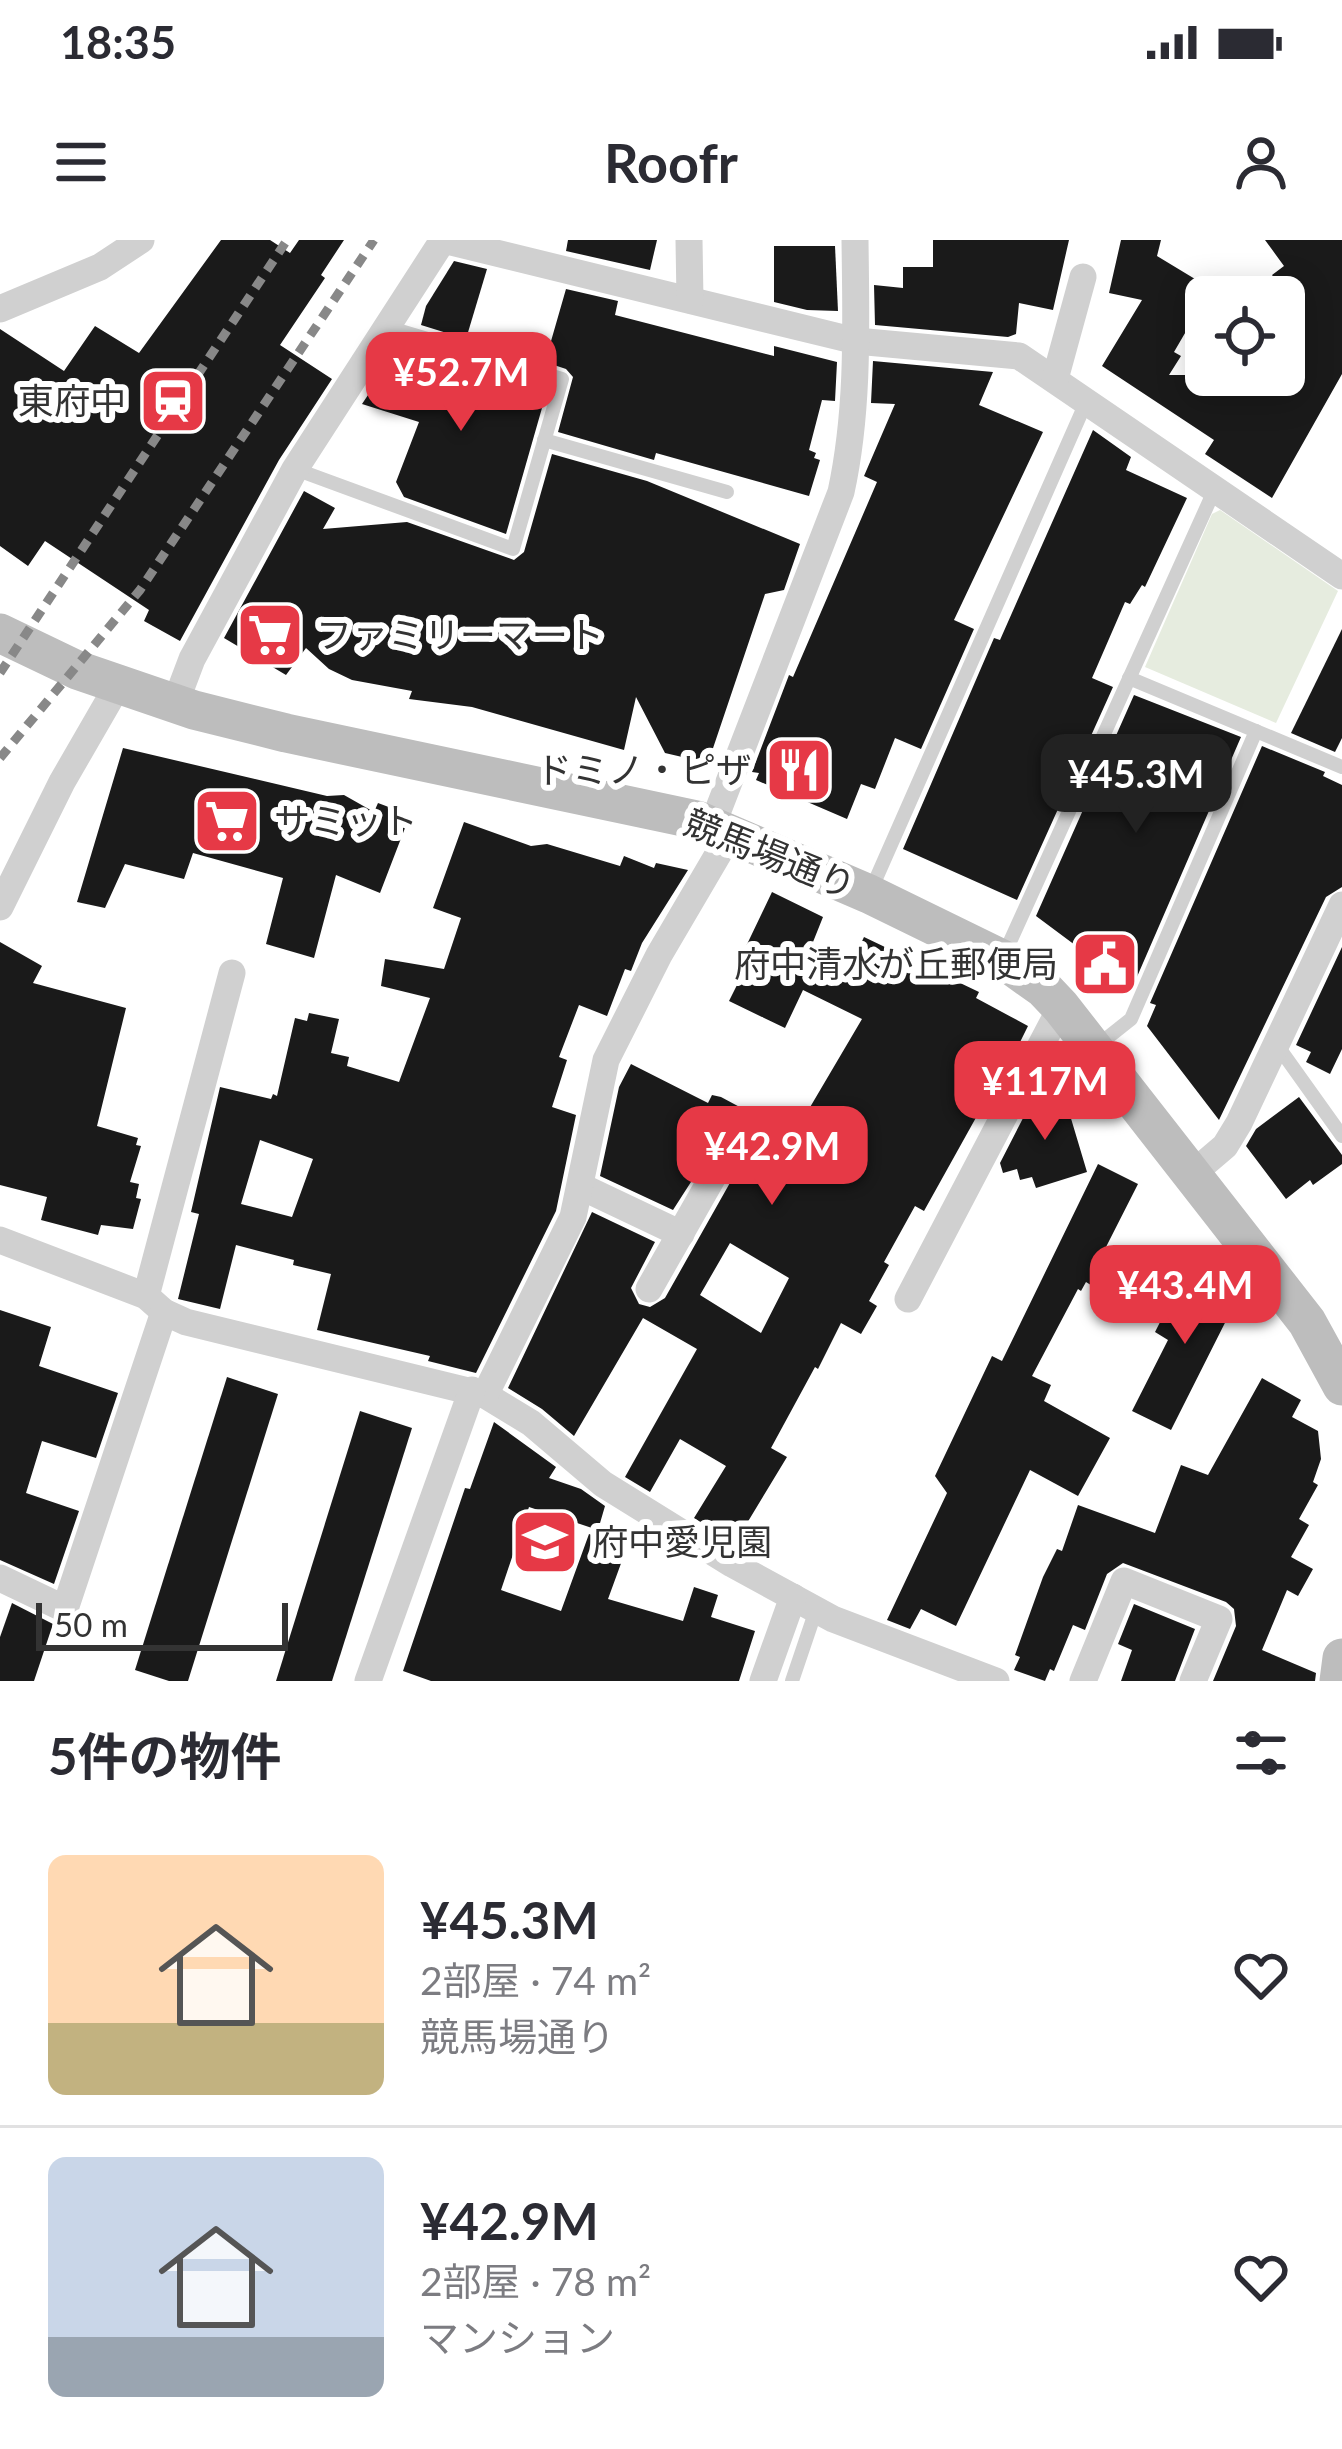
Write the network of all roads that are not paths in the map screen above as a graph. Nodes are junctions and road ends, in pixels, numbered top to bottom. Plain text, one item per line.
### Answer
1 (141, 240) edge
2 (443, 240) edge
3 (689, 240) edge
4 (855, 240) edge
5 (1082, 277) dead end
6 (690, 300) junction
7 (0, 309) edge
8 (387, 327) junction
9 (856, 340) junction
10 (1055, 379) junction
11 (1087, 400) junction
12 (544, 440) junction
13 (295, 469) junction
14 (1214, 491) junction
15 (728, 492) dead end
16 (1342, 576) edge
17 (0, 633) edge
18 (1130, 678) junction
19 (118, 685) junction
20 (176, 704) junction
21 (1256, 731) junction
22 (1342, 767) edge
23 (722, 830) junction
24 (869, 895) junction
25 (1342, 905) edge
26 (0, 907) edge
27 (1002, 959) junction
28 (232, 973) dead end
29 (1061, 1006) junction
30 (1277, 1045) junction
31 (1094, 1050) junction
32 (1342, 1136) edge
33 (715, 1173) dead end
34 (1191, 1175) junction
35 (582, 1186) junction
36 (681, 1234) junction
37 (0, 1240) edge
38 (649, 1289) dead end
39 (908, 1299) dead end
40 (155, 1304) junction
41 (1342, 1386) edge
42 (478, 1392) junction
43 (0, 1578) edge
44 (805, 1603) junction
45 (1342, 1658) edge
46 (368, 1681) edge
47 (764, 1681) edge
48 (792, 1681) edge
49 (995, 1681) edge
50 (1083, 1681) edge
51 (1193, 1681) edge
52 (1339, 1681) edge

1 - 7 street
2 - 6 street
2 - 8 street
3 - 6 street
4 - 9 street
5 - 10 street
6 - 9 street
8 - 12 lane
8 - 13 street
9 - 10 street
9 - 23 street
10 - 11 street
11 - 14 street
11 - 24 lane
12 - 13 lane
12 - 15 lane
13 - 20 street
14 - 16 street
14 - 18 lane
17 - 19 street, 競馬場通り
18 - 21 lane
18 - 27 lane
19 - 20 street, 競馬場通り
19 - 26 street
20 - 23 street, 競馬場通り
21 - 22 lane
21 - 31 lane
23 - 24 street, 競馬場通り
23 - 35 street
24 - 27 street, 競馬場通り
25 - 30 street
27 - 29 street, 競馬場通り
28 - 40 street
29 - 31 street, 競馬場通り
29 - 39 street
30 - 32 lane
30 - 34 street
31 - 34 street, 競馬場通り
33 - 36 street
34 - 41 street, 競馬場通り
35 - 36 street
35 - 42 street
36 - 38 street
37 - 40 street
40 - 42 street
40 - 43 street
42 - 44 street
42 - 46 street
44 - 47 street
44 - 48 lane
44 - 49 street
45 - 52 street
50 - 51 street

